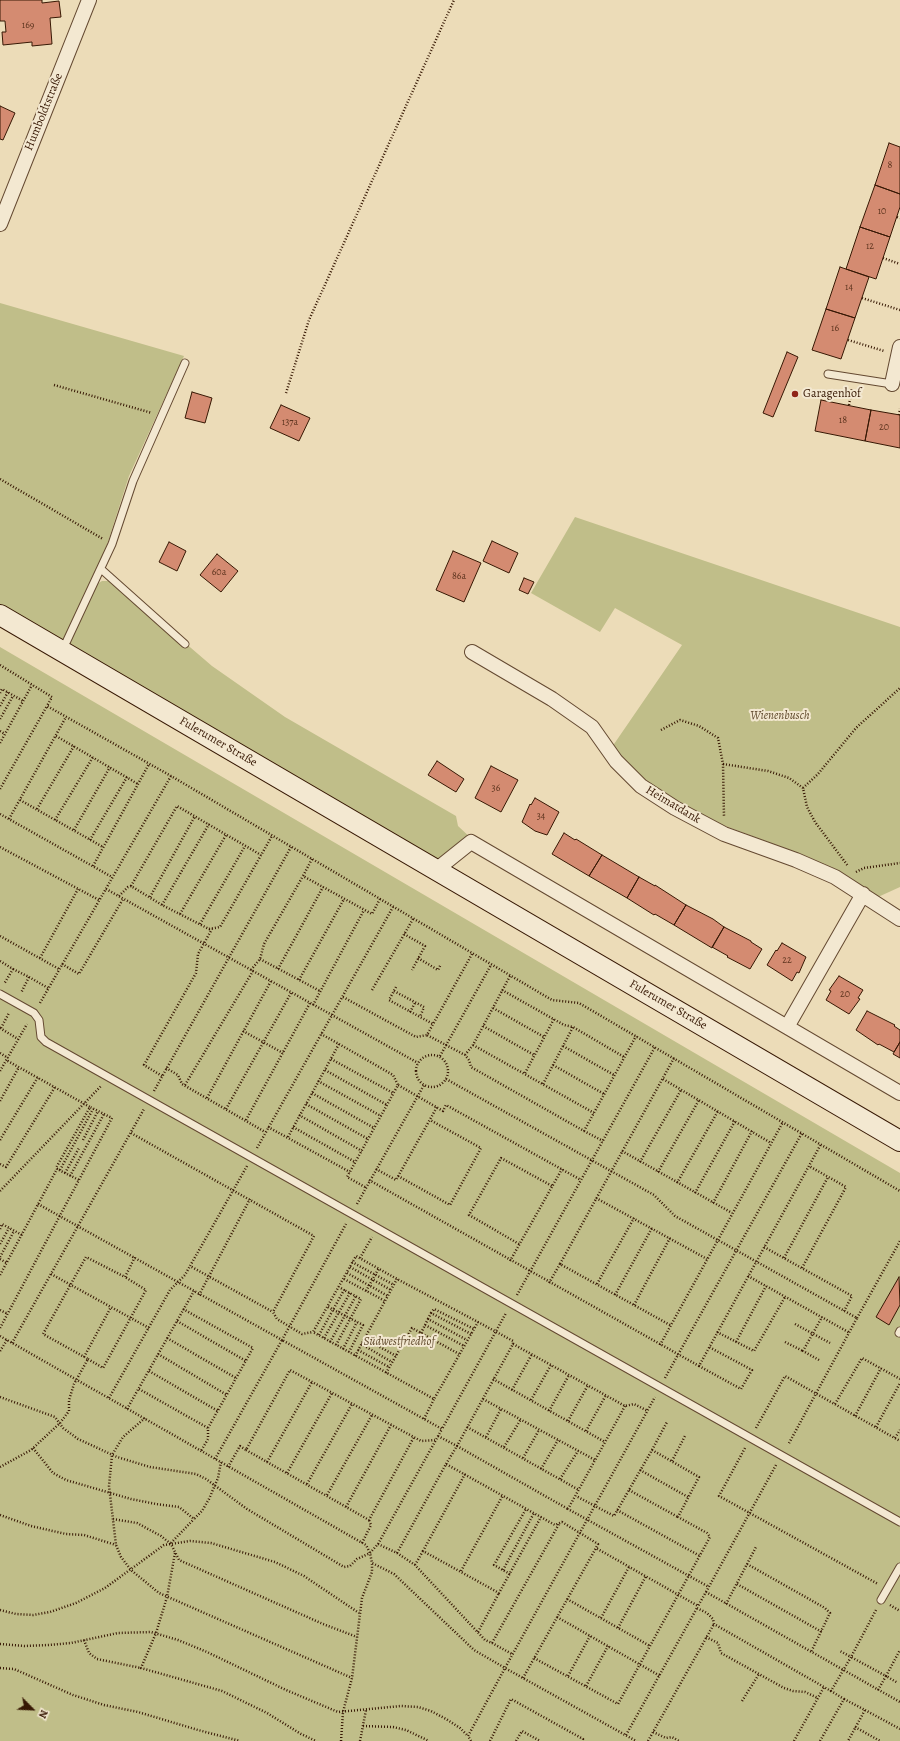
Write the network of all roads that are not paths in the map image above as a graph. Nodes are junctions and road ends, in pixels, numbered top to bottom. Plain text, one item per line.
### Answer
1 (88, 0) edge
2 (0, 224) edge
3 (899, 351) edge
4 (184, 363) dead end
5 (828, 374) dead end
6 (892, 384) joint
7 (101, 569) junction
8 (0, 615) edge
9 (186, 644) dead end
10 (62, 651) junction
11 (472, 652) dead end
12 (436, 870) junction
13 (863, 894) junction
14 (900, 919) edge
15 (0, 994) edge
16 (787, 1027) junction
17 (900, 1093) edge
18 (900, 1141) edge
19 (900, 1522) edge
20 (900, 1567) edge
21 (881, 1600) road end

1 - 2 street, Humboldtstraße
3 - 6 street
4 - 7 lane
5 - 6 lane
7 - 9 lane
7 - 10 lane
8 - 10 main road, Fulerumer Straße
10 - 12 main road, Fulerumer Straße
11 - 13 street, Heimatdank
12 - 16 street
12 - 18 main road, Fulerumer Straße
13 - 14 street, Heimatdank
13 - 16 street
15 - 19 lane
16 - 17 street
20 - 21 lane

